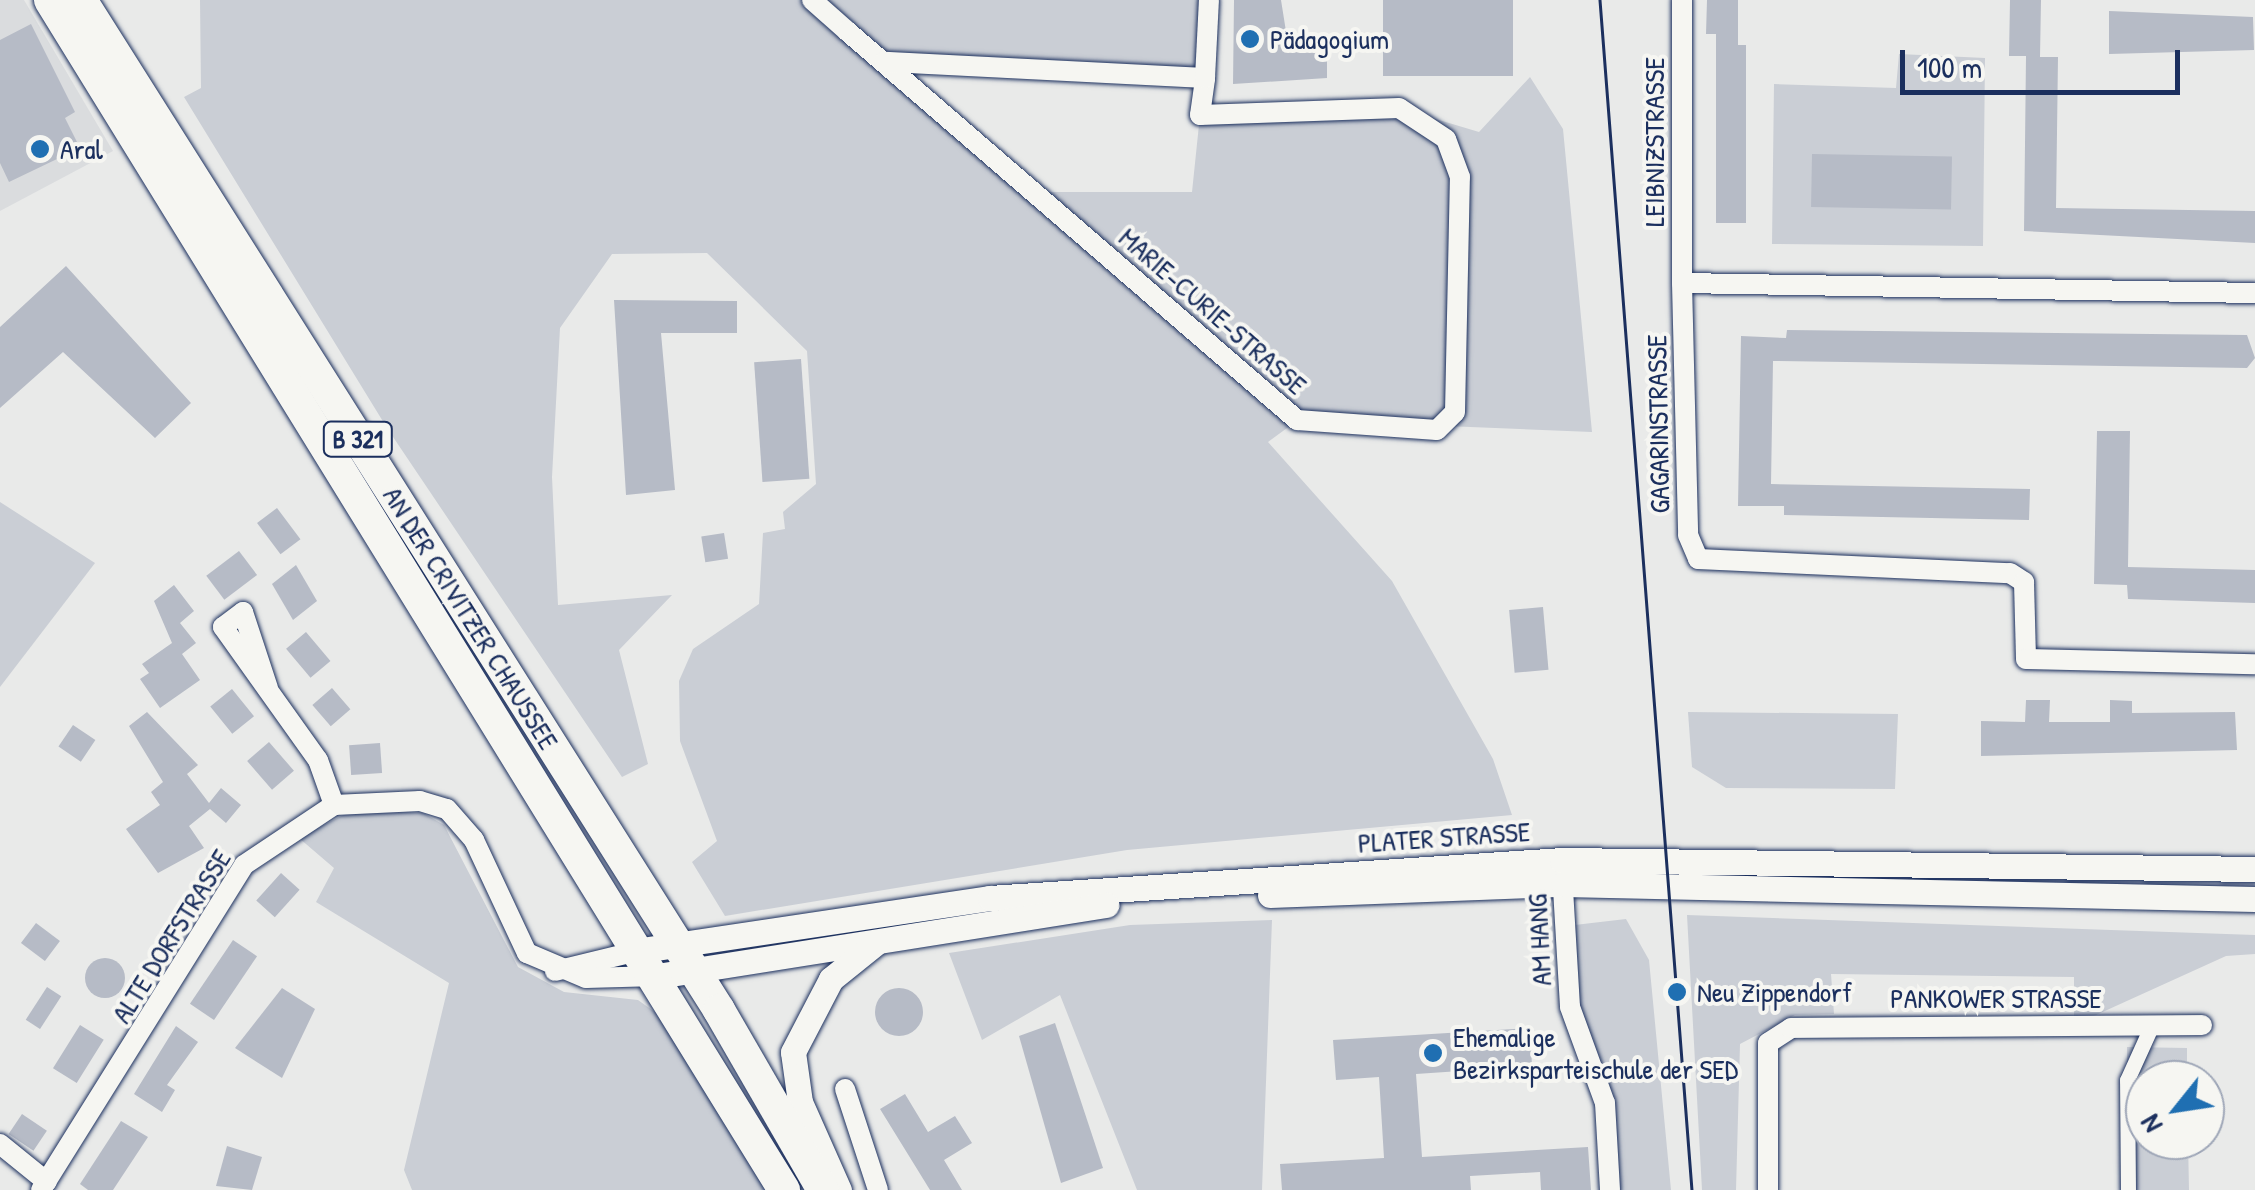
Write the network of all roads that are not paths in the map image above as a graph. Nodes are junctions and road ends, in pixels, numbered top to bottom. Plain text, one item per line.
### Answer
1 (50, 0) edge
2 (81, 0) edge
3 (812, 0) edge
4 (1209, 0) edge
5 (1682, 0) edge
6 (884, 62) junction
7 (1205, 78) junction
8 (1682, 283) junction
9 (2255, 294) edge
10 (2255, 664) edge
11 (268, 688) dead end
12 (334, 805) junction
13 (2255, 869) edge
14 (1562, 872) junction
15 (2255, 899) edge
16 (884, 937) junction
17 (685, 957) junction
18 (650, 963) junction
19 (555, 971) junction
20 (2202, 1025) dead end
21 (2151, 1027) junction
22 (845, 1089) dead end
23 (0, 1144) edge
24 (44, 1186) edge
25 (784, 1190) edge
26 (823, 1190) edge
27 (839, 1190) edge
28 (878, 1190) edge
29 (1610, 1190) edge
30 (1768, 1190) edge
31 (2128, 1190) edge

1 - 18 main road, AN DER CRIVITZER CHAUSSEE / B 321
2 - 17 main road, AN DER CRIVITZER CHAUSSEE / B 321
3 - 6 street, MARIE-CURIE-STRASSE
4 - 7 street
5 - 8 street, LEIBNIZSTRASSE
6 - 7 street
6 - 7 street, MARIE-CURIE-STRASSE
8 - 9 street
8 - 10 street, GAGARINSTRASSE
11 - 12 street
12 - 19 street
12 - 24 street, ALTE DORFSTRASSE
13 - 14 street, PLATER STRASSE
14 - 15 street, PLATER STRASSE
14 - 16 street, PLATER STRASSE
14 - 17 street, PLATER STRASSE
14 - 29 street, AM HANG
16 - 17 street, PLATER STRASSE
16 - 27 street
17 - 18 street, PLATER STRASSE
17 - 26 main road, AN DER CRIVITZER CHAUSSEE / B 321
18 - 19 street
18 - 19 street
18 - 25 main road, AN DER CRIVITZER CHAUSSEE / B 321
20 - 21 street, PANKOWER STRASSE
21 - 30 street, PANKOWER STRASSE
21 - 31 street
22 - 28 street
23 - 24 street

